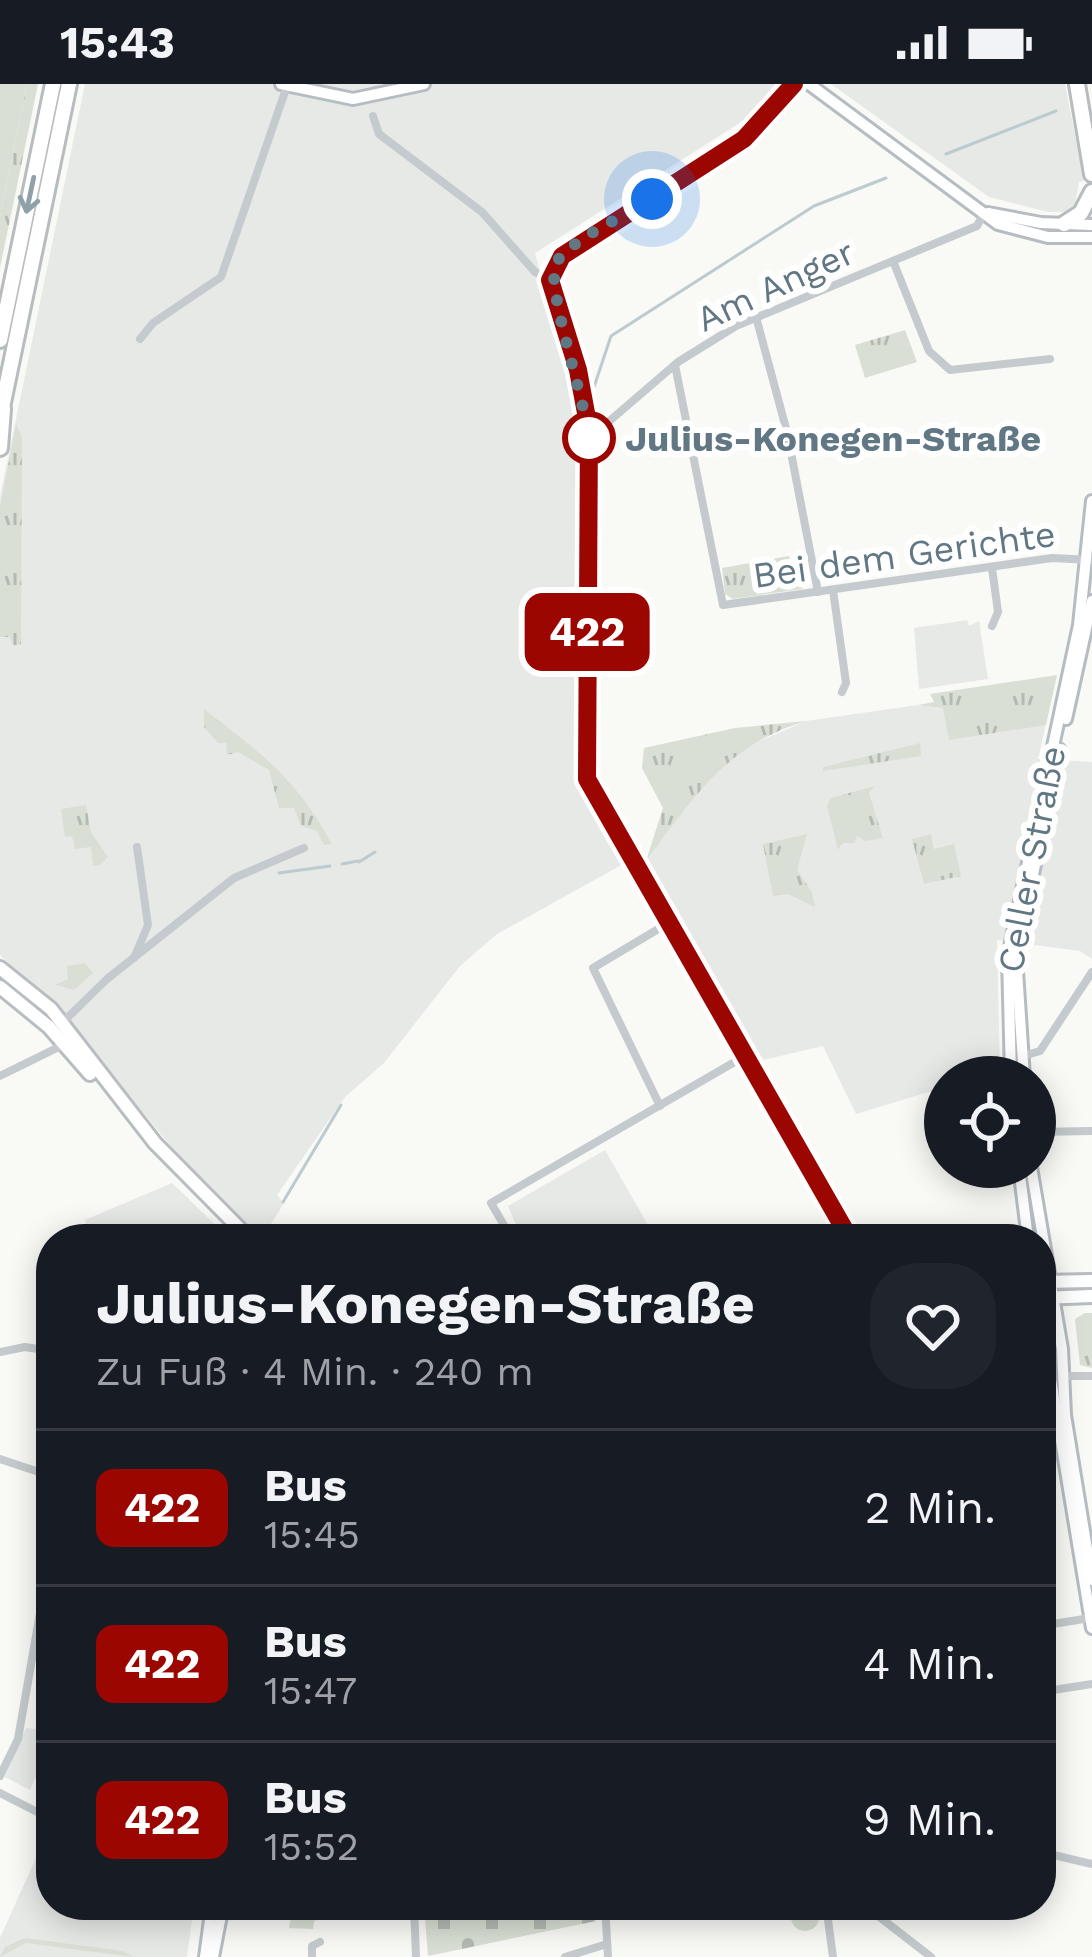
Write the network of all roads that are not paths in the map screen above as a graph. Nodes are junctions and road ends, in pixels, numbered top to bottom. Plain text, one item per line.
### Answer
1 (53, 84) edge
2 (72, 84) edge
3 (424, 84) edge
4 (794, 84) edge
5 (809, 84) edge
6 (1077, 84) edge
7 (284, 85) edge
8 (374, 116) dead end
9 (1092, 174) edge
10 (1092, 192) edge
11 (984, 212) junction
12 (1090, 229) edge
13 (1062, 231) junction
14 (1092, 248) edge
15 (893, 261) junction
16 (550, 280) junction
17 (756, 317) junction
18 (140, 339) dead end
19 (0, 340) edge
20 (1050, 359) dead end
21 (675, 364) junction
22 (2, 410) edge
23 (599, 430) dead end
24 (0, 448) edge
25 (1092, 501) edge
26 (1087, 560) edge
27 (992, 568) junction
28 (833, 590) junction
29 (818, 592) junction
30 (1092, 601) edge
31 (992, 626) dead end
32 (842, 692) dead end
33 (137, 847) dead end
34 (304, 848) dead end
35 (670, 922) junction
36 (134, 959) junction
37 (0, 968) edge
38 (1092, 972) edge
39 (0, 987) edge
40 (1076, 999) junction
41 (1092, 999) edge
42 (57, 1027) junction
43 (69, 1041) junction
44 (745, 1056) junction
45 (1016, 1056) edge
46 (1016, 1056) edge
47 (1020, 1056) edge
48 (0, 1076) edge
49 (659, 1106) junction
50 (1092, 1131) edge
51 (1056, 1132) edge
52 (1022, 1188) edge
53 (1034, 1188) edge
54 (224, 1224) edge
55 (235, 1224) edge
56 (503, 1224) edge
57 (841, 1224) edge
58 (1026, 1224) edge
59 (1038, 1224) edge
60 (1056, 1282) edge
61 (1092, 1282) edge
62 (1092, 1296) edge
63 (1056, 1298) edge
64 (1056, 1339) edge
65 (36, 1349) edge
66 (0, 1352) edge
67 (1056, 1364) edge
68 (1064, 1376) junction
69 (1092, 1376) edge
70 (1056, 1393) edge
71 (1056, 1413) edge
72 (1056, 1417) edge
73 (0, 1460) edge
74 (36, 1471) edge
75 (1092, 1580) edge
76 (1091, 1623) edge
77 (1056, 1625) edge
78 (36, 1636) edge
79 (1092, 1684) edge
80 (1056, 1690) edge
81 (0, 1776) edge
82 (0, 1793) edge
83 (36, 1811) edge
84 (1056, 1856) edge
85 (1092, 1864) edge
86 (211, 1920) edge
87 (220, 1920) edge
88 (415, 1920) edge
89 (606, 1920) edge
90 (828, 1920) edge
91 (883, 1920) edge
92 (320, 1942) dead end
93 (607, 1944) junction
94 (209, 1957) edge
95 (312, 1957) edge
96 (416, 1957) edge
97 (565, 1957) edge
98 (608, 1957) edge
99 (832, 1957) edge
100 (931, 1957) edge

1 -> 19 highway
2 - 22 highway
3 - 7 main road
4 - 16 street
5 - 11 main road
6 - 9 highway
7 - 18 street
8 - 16 street
10 - 13 highway
11 - 13 main road
11 - 15 street, Am Anger
12 - 13 main road
13 - 14 main road
15 - 17 street, Am Anger
15 - 20 street
16 - 35 street
17 - 21 street, Am Anger
17 - 29 street
21 - 23 street, Am Anger
21 - 29 street, Bei dem Gerichte
22 - 24 highway
25 - 26 main road, Celler Straße
26 - 27 street, Bei dem Gerichte
26 - 45 main road, Celler Straße
27 - 28 street, Bei dem Gerichte
27 - 31 street
28 - 29 street, Bei dem Gerichte
28 - 32 street
30 - 46 main road, Celler Straße
33 - 36 street
34 - 36 street
35 - 44 street
35 - 49 street
36 - 42 street
37 - 42 main road
38 - 40 street
39 - 42 main road
40 - 41 street
40 - 47 street
42 - 43 main road
43 - 48 street
43 - 54 main road
43 - 55 main road
44 - 49 street
44 - 57 street
49 - 56 street
50 - 51 street
52 - 58 main road
53 - 59 main road
60 - 61 main road
62 - 63 main road
64 - 68 main road
65 - 66 street
67 - 68 main road
68 - 69 street
68 - 70 main road
71 - 75 main road
72 - 76 main road
73 - 74 street
76 - 77 street
78 - 81 street
79 - 80 street
82 - 83 street
84 - 85 street
86 - 94 main road
87 - 94 main road
88 - 96 street
89 - 93 street
90 - 99 street
91 - 100 street
92 - 95 street
93 - 97 street
93 - 98 street

